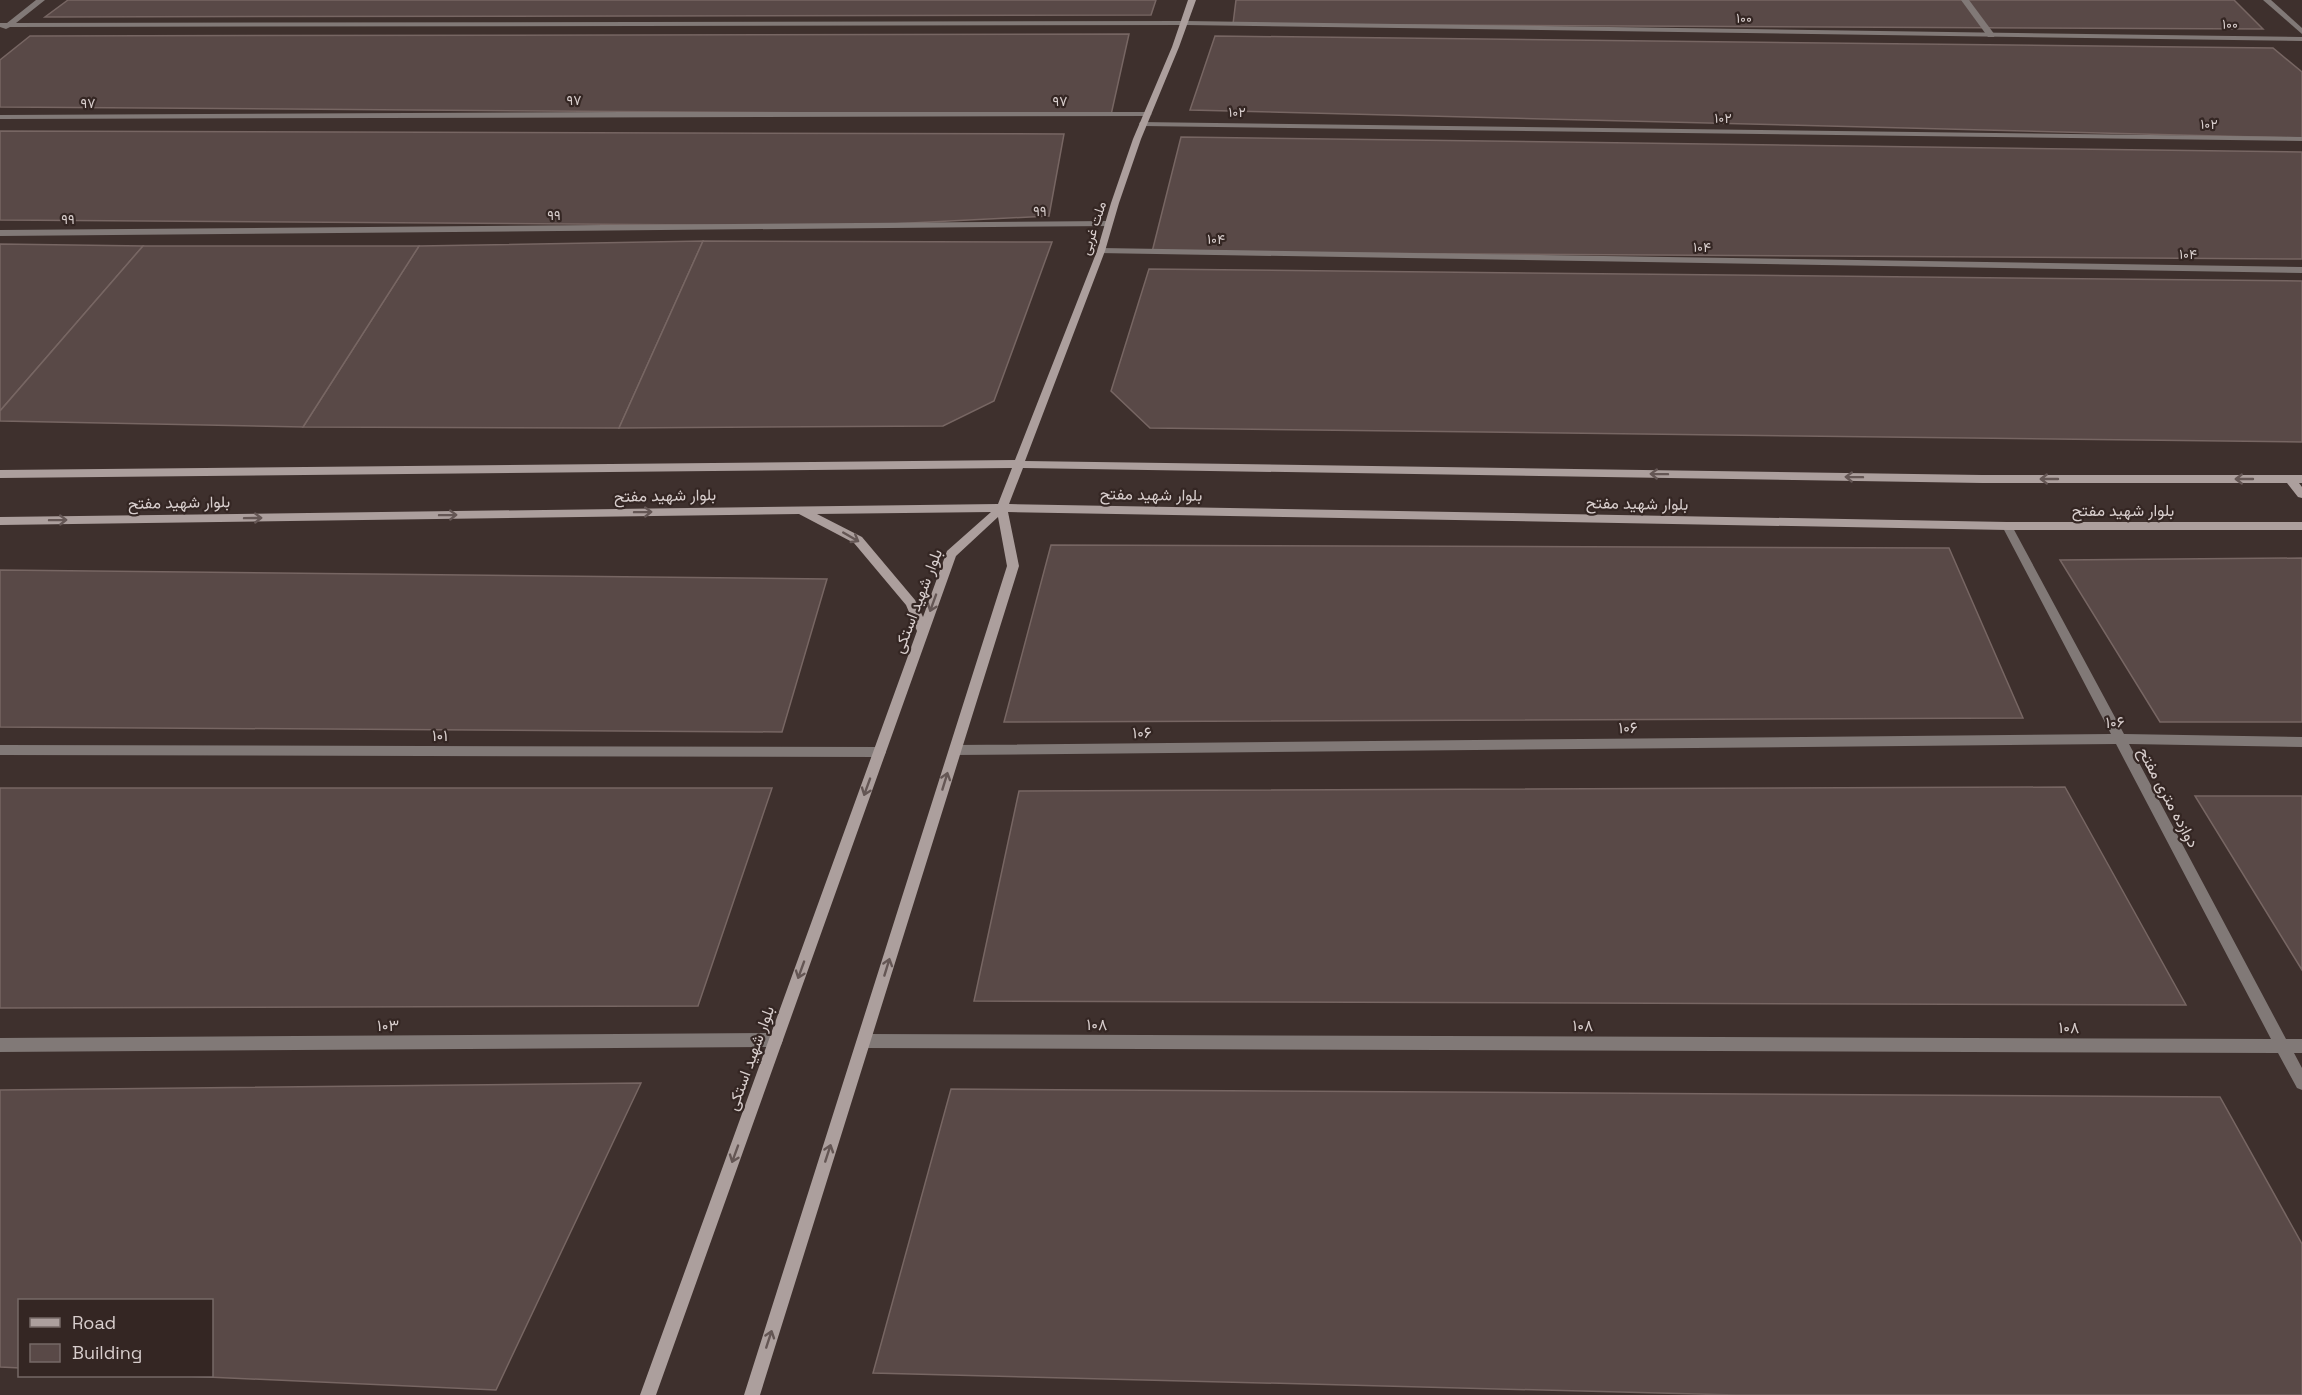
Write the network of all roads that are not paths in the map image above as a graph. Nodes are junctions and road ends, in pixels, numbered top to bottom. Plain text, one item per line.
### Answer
1 (41, 0) edge
2 (1192, 0) edge
3 (1965, 0) edge
4 (2267, 0) edge
5 (1186, 23) junction
6 (4, 25) edge
7 (0, 31) edge
8 (2302, 32) edge
9 (1991, 35) junction
10 (2302, 39) edge
11 (0, 117) edge
12 (1145, 119) junction
13 (2302, 139) edge
14 (1108, 224) junction
15 (0, 233) edge
16 (1101, 251) junction
17 (2302, 270) edge
18 (1018, 464) junction
19 (0, 474) edge
20 (2290, 479) junction
21 (2302, 479) edge
22 (2302, 494) edge
23 (1002, 508) junction
24 (799, 510) junction
25 (0, 521) edge
26 (2007, 526) junction
27 (2302, 526) edge
28 (923, 631) junction
29 (2120, 739) junction
30 (2302, 742) edge
31 (0, 750) edge
32 (955, 750) junction
33 (880, 752) junction
34 (776, 1040) junction
35 (864, 1041) junction
36 (0, 1045) edge
37 (2282, 1045) junction
38 (2302, 1046) edge
39 (2302, 1083) edge
40 (648, 1395) edge
41 (752, 1395) edge

1 - 6 street
2 - 5 main road, ملت غربی
3 - 9 street
4 - 8 street
5 - 6 street, ۱۰۰
5 - 9 street, ۱۰۰
5 - 12 main road, ملت غربی
6 - 7 street
9 - 10 street, ۱۰۰
11 - 12 street, ۹۷
12 - 13 street, ۱۰۲
12 - 14 main road, ملت غربی
14 - 15 street, ۹۹
14 - 16 main road, ملت غربی
16 - 17 street, ۱۰۴
16 - 18 main road, ملت غربی
18 - 19 main road, بلوار شهید مفتح
20 -> 18 main road, بلوار شهید مفتح
18 - 23 main road, ملت غربی
20 - 21 main road, بلوار شهید مفتح
20 - 22 main road
23 - 24 main road, بلوار شهید مفتح
23 - 26 main road, بلوار شهید مفتح
23 -> 28 main road, بلوار شهید استکی
23 - 32 main road
25 -> 24 main road, بلوار شهید مفتح
24 -> 28 main road
26 - 27 main road, بلوار شهید مفتح
26 - 29 street, دوازده متری مفتح
28 - 33 main road, بلوار شهید استکی
29 - 30 street, ۱۰۶
29 - 32 street, ۱۰۶
29 - 37 street, دوازده متری مفتح
31 - 33 street, ۱۰۱
35 -> 32 main road
33 -> 34 main road, بلوار شهید استکی
34 - 36 street, ۱۰۳
34 -> 40 main road, بلوار شهید استکی
35 - 37 street, ۱۰۸
41 -> 35 main road
37 - 38 street, ۱۰۸
37 - 39 street, دوازده متری مفتح

